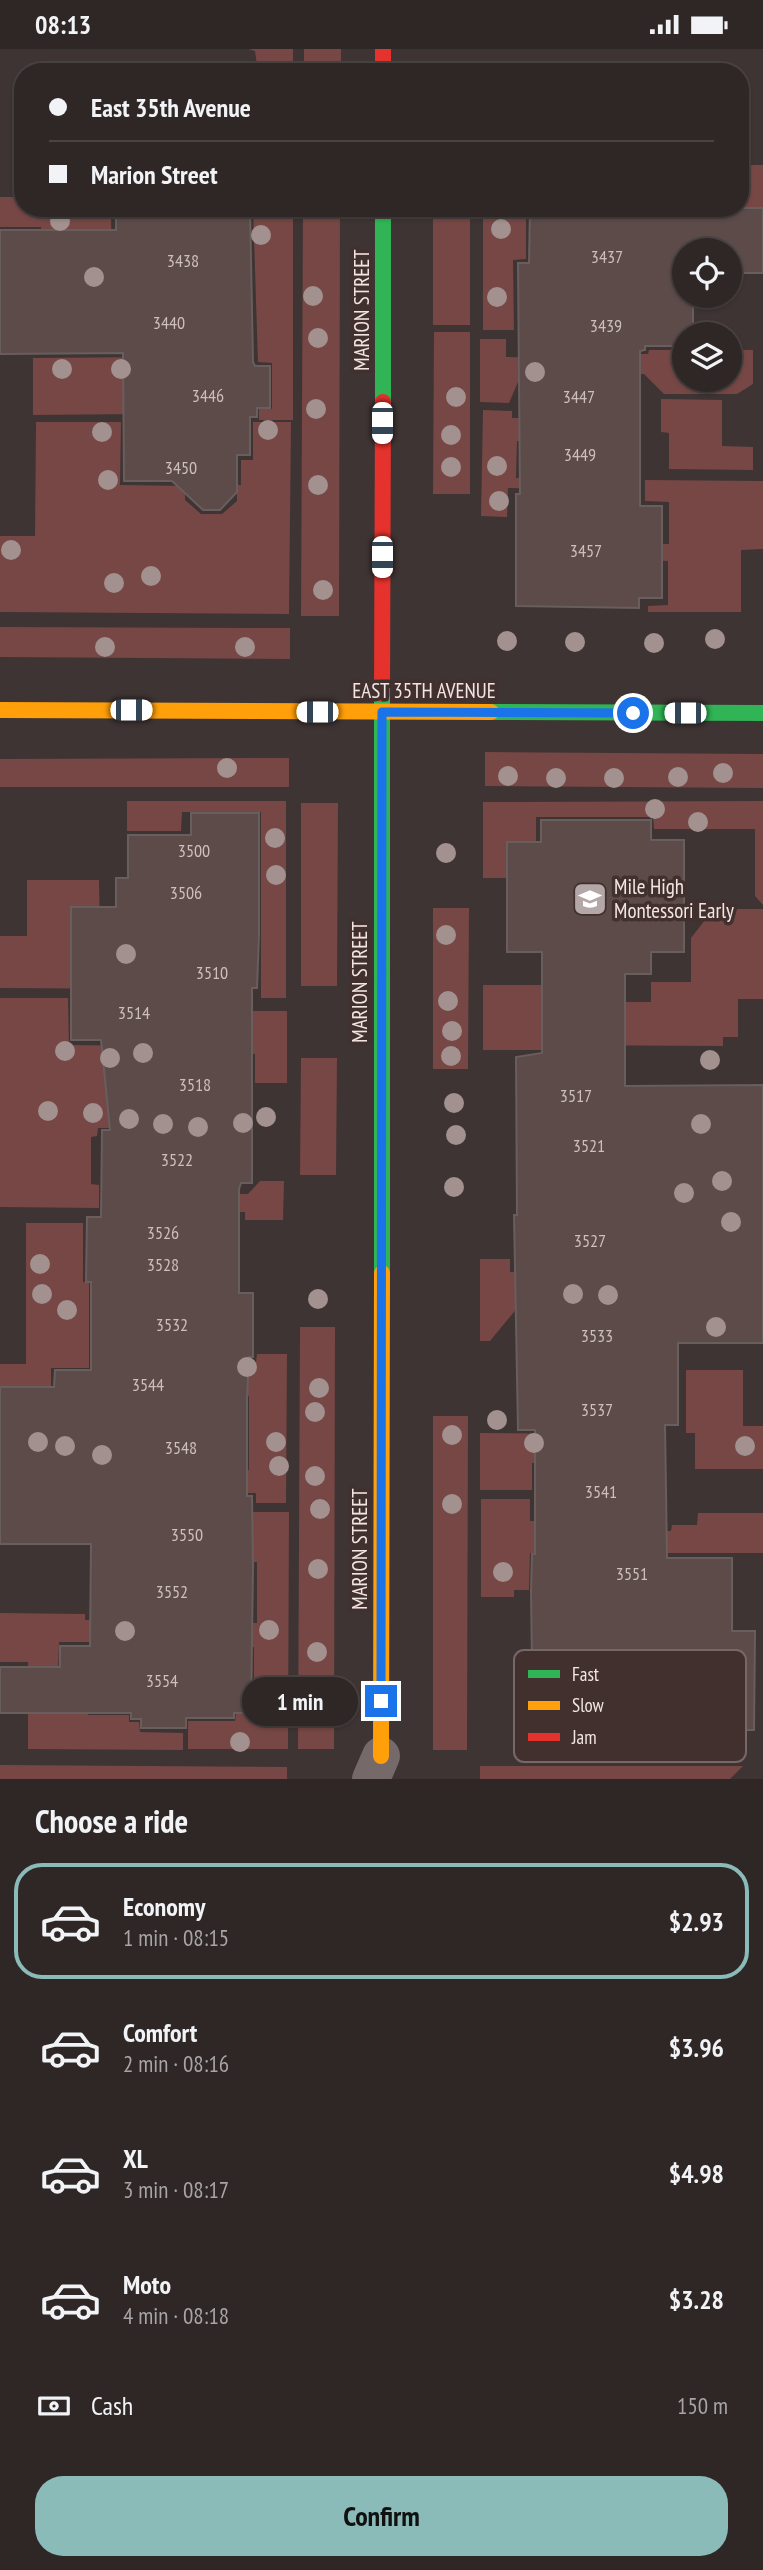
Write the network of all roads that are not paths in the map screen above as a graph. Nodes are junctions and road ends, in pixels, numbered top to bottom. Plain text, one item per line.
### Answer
1 (383, 217) edge
2 (0, 710) edge
3 (382, 712) junction
4 (763, 713) edge
5 (376, 1767) edge

1 - 3 street, MARION STREET
2 - 3 street, EAST 35TH AVENUE
3 - 4 street, EAST 35TH AVENUE
3 - 5 street, MARION STREET

